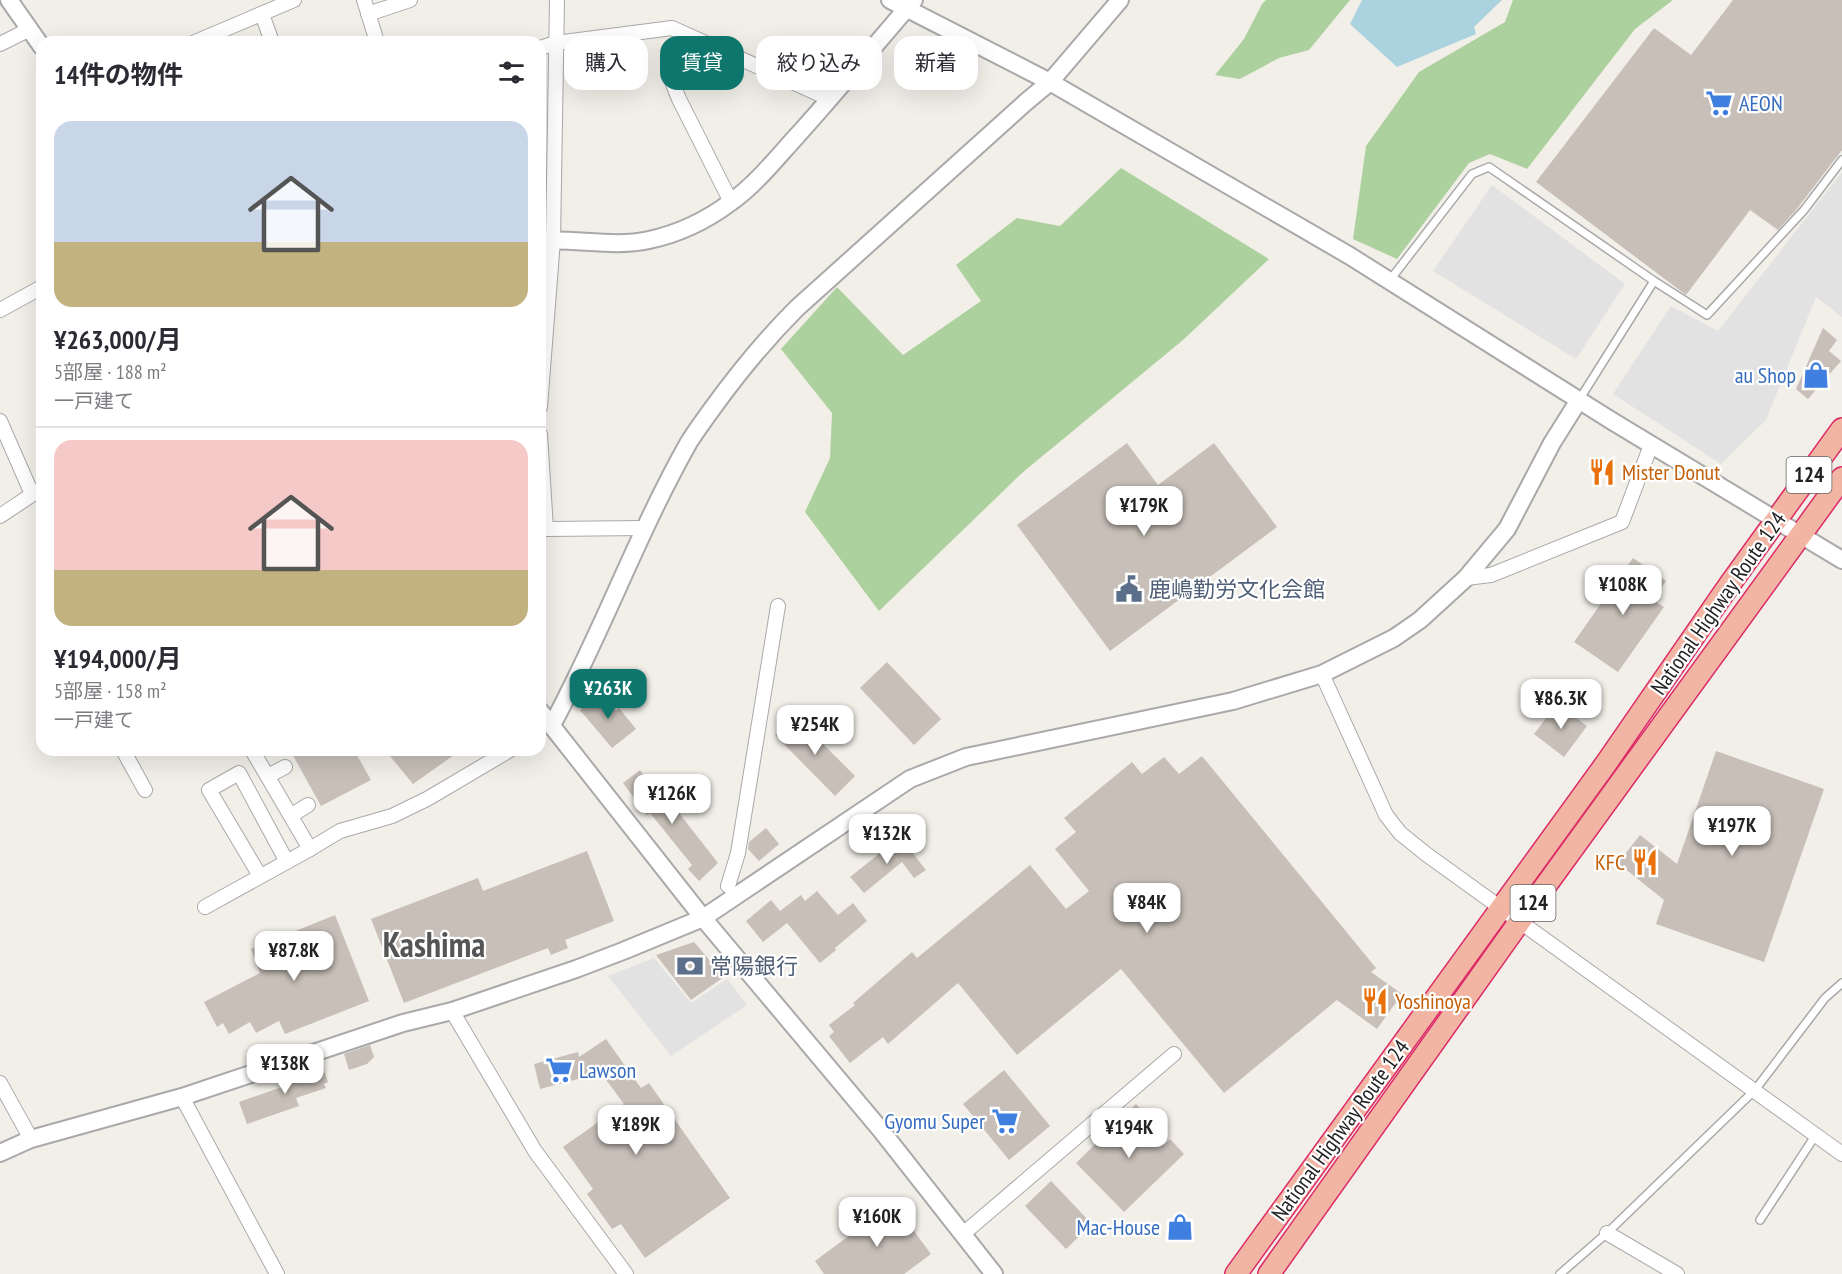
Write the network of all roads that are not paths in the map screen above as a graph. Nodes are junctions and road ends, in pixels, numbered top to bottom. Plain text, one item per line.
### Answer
1 (294, 0) edge
2 (364, 0) edge
3 (410, 0) edge
4 (557, 0) edge
5 (890, 0) edge
6 (1120, 0) edge
7 (16, 2) edge
8 (910, 4) edge
9 (262, 14) junction
10 (368, 14) junction
11 (30, 29) junction
12 (209, 36) edge
13 (270, 36) edge
14 (375, 36) edge
15 (689, 36) edge
16 (36, 38) edge
17 (0, 44) edge
18 (556, 44) junction
19 (546, 46) edge
20 (744, 61) edge
21 (1050, 82) junction
22 (675, 90) edge
23 (830, 99) junction
24 (547, 122) edge
25 (1842, 159) edge
26 (731, 202) junction
27 (547, 240) edge
28 (546, 264) edge
29 (1390, 280) junction
30 (1653, 280) junction
31 (36, 290) edge
32 (0, 310) edge
33 (1579, 400) junction
34 (0, 421) edge
35 (1842, 429) edge
36 (1651, 445) junction
37 (1842, 478) edge
38 (36, 489) edge
39 (36, 492) edge
40 (0, 516) edge
41 (1776, 520) junction
42 (644, 528) junction
43 (546, 529) edge
44 (1801, 535) junction
45 (1842, 560) edge
46 (1466, 578) junction
47 (778, 606) dead end
48 (1322, 674) junction
49 (546, 729) edge
50 (126, 756) edge
51 (256, 756) edge
52 (500, 756) edge
53 (285, 767) dead end
54 (268, 776) junction
55 (145, 790) dead end
56 (308, 806) dead end
57 (292, 815) junction
58 (310, 849) junction
59 (287, 862) junction
60 (260, 876) junction
61 (728, 886) dead end
62 (205, 907) dead end
63 (1502, 908) junction
64 (703, 918) junction
65 (1520, 921) junction
66 (1842, 983) edge
67 (452, 1011) junction
68 (1174, 1054) dead end
69 (0, 1083) edge
70 (1755, 1090) junction
71 (182, 1097) junction
72 (1815, 1136) junction
73 (31, 1139) junction
74 (0, 1153) edge
75 (1842, 1154) edge
76 (1760, 1220) dead end
77 (1607, 1233) junction
78 (963, 1234) junction
79 (277, 1274) edge
80 (626, 1274) edge
81 (994, 1274) edge
82 (1236, 1274) edge
83 (1269, 1274) edge
84 (1560, 1274) edge
85 (1677, 1274) edge

1 - 9 street
2 - 10 street
3 - 10 street
4 - 18 street
5 - 8 street
6 - 21 street
7 - 11 street
8 - 21 street
8 - 23 street
9 - 12 street
9 - 13 street
10 - 14 street
11 - 16 street
11 - 17 street
15 - 18 street
18 - 19 street
18 - 24 street
20 - 23 street
21 - 29 street
21 - 42 street
22 - 26 street
23 - 26 street
24 - 27 street
25 - 30 lane
26 - 27 street
27 - 28 street
29 - 30 lane
29 - 33 street
30 - 33 lane
31 - 32 street
33 - 36 street
33 - 46 street
34 - 38 street
35 - 41 highway, National Highway Route 124 / 124
36 - 41 street
36 - 46 street
37 - 44 highway, National Highway Route 124 / 124
39 - 40 street
41 - 44 street
41 - 63 highway, National Highway Route 124 / 124
42 - 43 street
42 - 49 street
44 - 45 street
44 - 65 highway, National Highway Route 124 / 124
46 - 48 street
47 - 61 street
48 - 63 street
48 - 64 street
49 - 64 street
50 - 55 street
51 - 54 street
52 - 58 street
53 - 54 street
54 - 57 street
56 - 57 street
57 - 58 street
58 - 59 street
59 - 60 street
59 - 60 street
60 - 62 street
63 - 65 street
63 - 82 highway, National Highway Route 124 / 124
64 - 67 street
64 - 78 street
65 - 70 street
65 - 83 highway, National Highway Route 124 / 124
66 - 70 lane
67 - 71 street
67 - 80 street
68 - 78 street
69 - 73 street
70 - 72 street
70 - 77 lane
71 - 73 street
71 - 79 street
72 - 75 street
72 - 76 lane
73 - 74 street
77 - 84 lane
77 - 85 street
78 - 81 street

